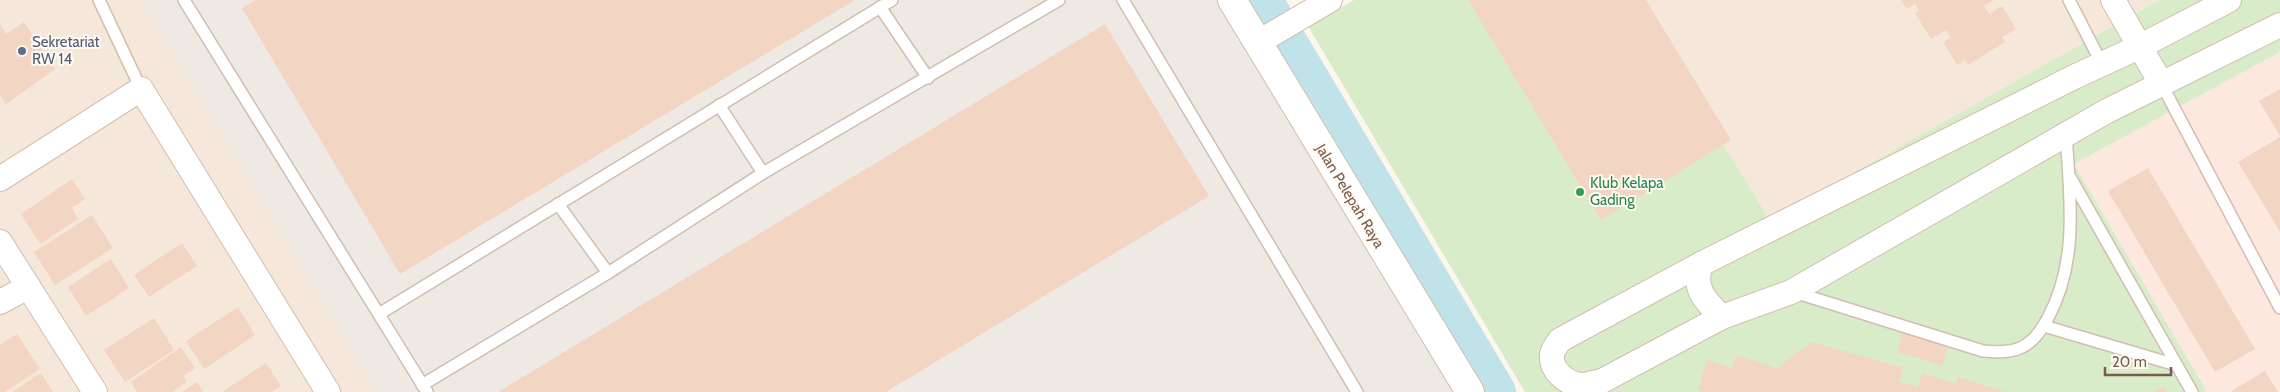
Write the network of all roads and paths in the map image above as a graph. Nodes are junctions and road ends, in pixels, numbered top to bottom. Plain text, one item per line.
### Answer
1 (99, 0) edge
2 (184, 0) edge
3 (892, 0) edge
4 (1059, 0) edge
5 (1123, 0) edge
6 (1232, 0) edge
7 (1330, 0) edge
8 (2068, 0) edge
9 (2113, 0) edge
10 (2229, 0) edge
11 (880, 7) junction
12 (1295, 16) edge
13 (2280, 25) edge
14 (1257, 43) junction
15 (2140, 46) junction
16 (2102, 64) junction
17 (928, 78) junction
18 (2162, 85) junction
19 (141, 89) junction
20 (718, 105) junction
21 (2066, 134) junction
22 (764, 173) junction
23 (2069, 175) junction
24 (0, 179) edge
25 (558, 204) junction
26 (0, 242) edge
27 (1702, 264) junction
28 (608, 273) junction
29 (28, 287) junction
30 (1791, 292) junction
31 (0, 302) edge
32 (2280, 308) edge
33 (378, 314) junction
34 (1722, 317) junction
35 (2044, 326) junction
36 (2176, 365) junction
37 (424, 388) edge
38 (95, 392) edge
39 (328, 392) edge
40 (1357, 392) edge
41 (1470, 392) edge
42 (2192, 392) edge

1 - 19 lane
2 - 33 lane
3 - 11 lane
4 - 17 lane
5 - 40 lane
6 - 14 street, Jalan Pelepah Raya
7 - 12 street
8 - 16 lane
9 - 15 street
10 - 15 street
11 - 17 lane
11 - 20 lane
12 - 14 street
13 - 18 street
14 - 41 street, Jalan Pelepah Raya
15 - 16 street
15 - 18 street
16 - 27 street
17 - 22 lane
18 - 21 street
18 - 32 lane
19 - 24 street
19 - 39 street
20 - 22 lane
20 - 25 lane
21 - 23 lane
21 - 30 street
22 - 28 lane
23 - 35 lane
23 - 36 lane
25 - 28 lane
25 - 33 lane
26 - 29 street
27 - 34 street
27 - 34 street
28 - 37 lane
29 - 31 street
29 - 38 street
30 - 34 street
30 - 35 lane
33 - 37 lane
35 - 36 lane
36 - 42 lane

